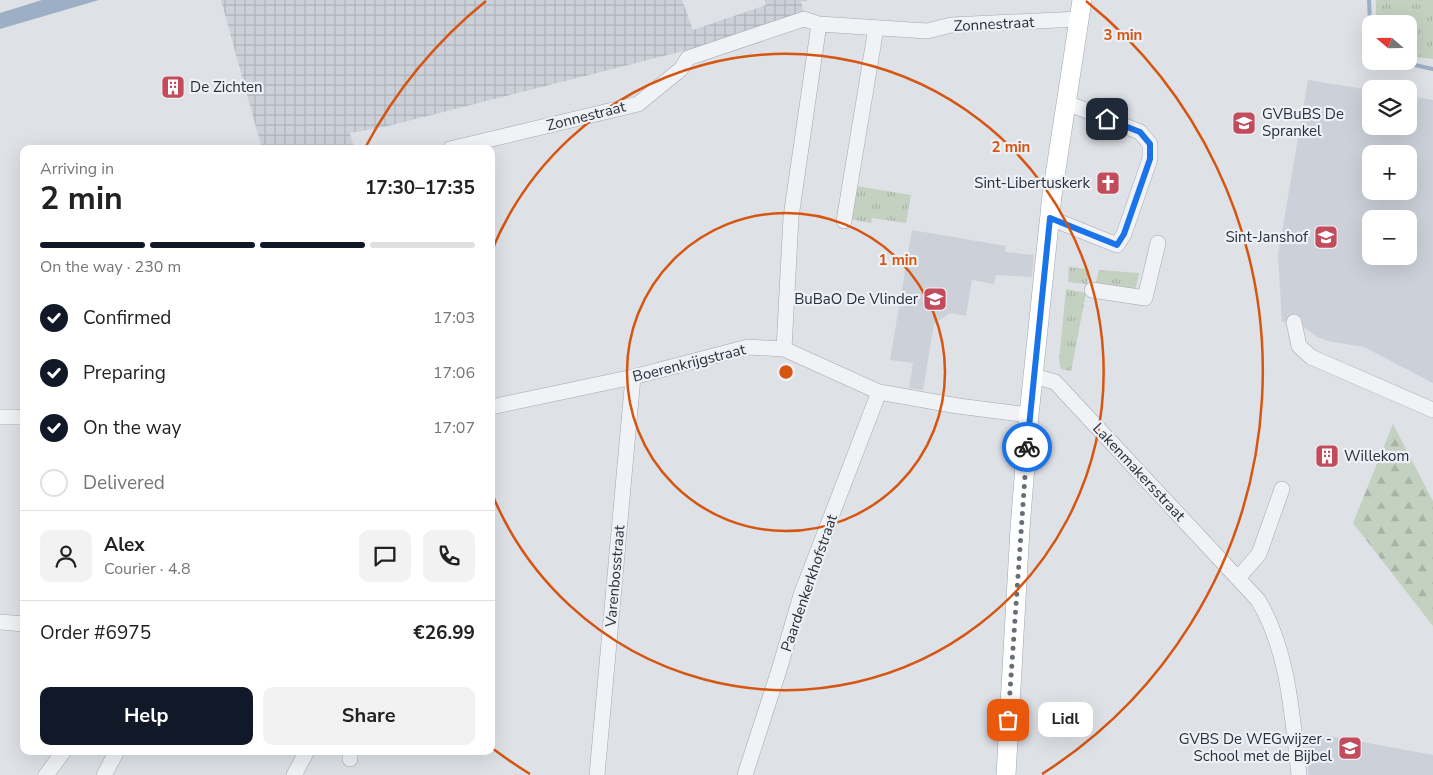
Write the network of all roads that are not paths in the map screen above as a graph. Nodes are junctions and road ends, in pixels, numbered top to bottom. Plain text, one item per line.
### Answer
1 (1082, 0) edge
2 (1079, 20) junction
3 (819, 24) junction
4 (876, 28) junction
5 (1067, 103) junction
6 (467, 145) edge
7 (1050, 218) junction
8 (844, 221) dead end
9 (1158, 243) dead end
10 (1092, 290) dead end
11 (1294, 322) dead end
12 (784, 349) junction
13 (1034, 376) junction
14 (633, 377) junction
15 (879, 392) junction
16 (495, 406) edge
17 (1433, 410) edge
18 (1029, 415) junction
19 (0, 417) edge
20 (20, 417) edge
21 (1282, 489) dead end
22 (1238, 578) junction
23 (0, 622) edge
24 (20, 624) edge
25 (62, 755) edge
26 (115, 755) edge
27 (305, 755) edge
28 (54, 773) edge
29 (104, 775) edge
30 (294, 775) edge
31 (597, 775) edge
32 (745, 775) edge
33 (1006, 775) edge
34 (1299, 775) edge

1 - 2 main road
2 - 4 street, Zonnestraat
2 - 5 main road
3 - 4 street, Zonnestraat
3 - 6 street, Zonnestraat
3 - 12 street
4 - 8 street
5 - 7 main road
5 - 7 street
7 - 13 main road
9 - 10 street
11 - 17 street
12 - 14 street, Boerenkrijgstraat
12 - 15 street, Boerenkrijgstraat
13 - 18 main road
13 - 22 street, Lakenmakersstraat
14 - 16 street, Boerenkrijgstraat
14 - 31 street, Varenbosstraat
15 - 18 street, Boerenkrijgstraat
15 - 32 street, Paardenkerkhofstraat
18 - 33 main road
19 - 20 street
21 - 22 street
22 - 34 street, Lakenmakersstraat
23 - 24 street
25 - 28 street
26 - 29 street
27 - 30 street

